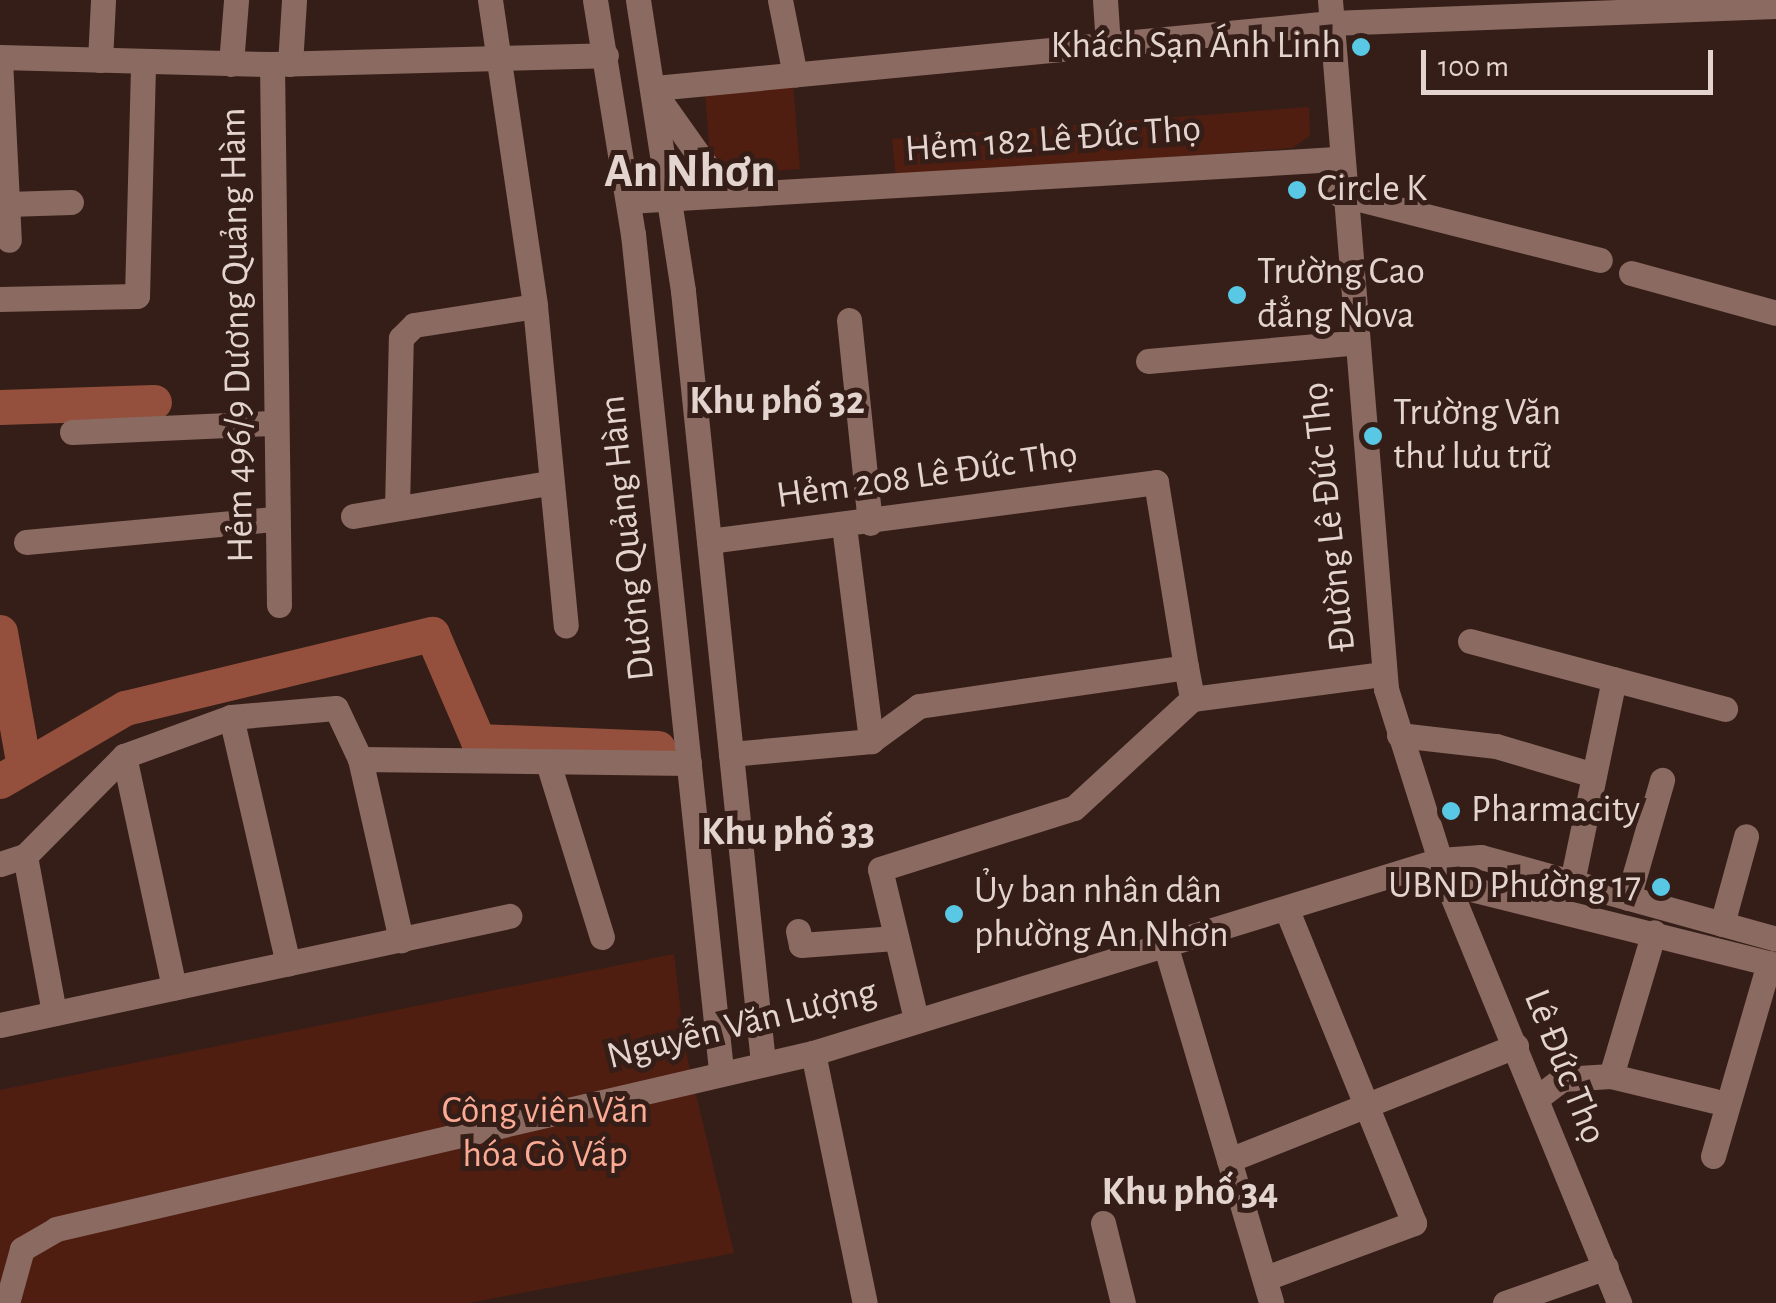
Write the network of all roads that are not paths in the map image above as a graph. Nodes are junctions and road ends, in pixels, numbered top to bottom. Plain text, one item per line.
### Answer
1 (102, 0) edge
2 (236, 0) edge
3 (294, 0) edge
4 (490, 0) edge
5 (594, 0) edge
6 (638, 0) edge
7 (780, 0) edge
8 (1105, 0) edge
9 (1776, 6) edge
10 (1330, 12) edge
11 (1108, 45) junction
12 (606, 55) junction
13 (0, 58) edge
14 (496, 58) junction
15 (100, 60) junction
16 (143, 62) junction
17 (231, 64) junction
18 (281, 64) junction
19 (795, 75) junction
20 (655, 88) junction
21 (1336, 159) junction
22 (1339, 194) junction
23 (774, 195) junction
24 (671, 199) junction
25 (628, 201) junction
26 (72, 202) dead end
27 (7, 204) junction
28 (9, 240) dead end
29 (1600, 260) dead end
30 (1631, 273) dead end
31 (0, 300) edge
32 (535, 306) junction
33 (1776, 313) edge
34 (850, 320) dead end
35 (1351, 343) junction
36 (1148, 360) dead end
37 (272, 423) junction
38 (72, 432) dead end
39 (548, 482) junction
40 (398, 508) junction
41 (354, 516) dead end
42 (275, 519) junction
43 (870, 524) junction
44 (844, 526) junction
45 (26, 542) dead end
46 (708, 542) junction
47 (279, 605) dead end
48 (566, 626) dead end
49 (1470, 641) dead end
50 (1186, 667) junction
51 (1384, 674) junction
52 (1614, 680) junction
53 (1192, 698) junction
54 (1725, 709) dead end
55 (231, 717) junction
56 (1399, 734) junction
57 (871, 741) junction
58 (730, 754) junction
59 (124, 756) junction
60 (360, 759) junction
61 (689, 763) junction
62 (549, 766) junction
63 (1594, 775) junction
64 (1662, 780) dead end
65 (1746, 836) dead end
66 (13, 860) edge
67 (1443, 872) junction
68 (1572, 882) junction
69 (1628, 898) junction
70 (1286, 908) junction
71 (509, 916) dead end
72 (1722, 924) junction
73 (798, 931) dead end
74 (1654, 932) junction
75 (602, 937) dead end
76 (895, 938) junction
77 (401, 940) junction
78 (1165, 944) junction
79 (1774, 956) edge
80 (288, 964) junction
81 (174, 988) junction
82 (54, 1014) junction
83 (916, 1019) junction
84 (0, 1025) edge
85 (1516, 1046) junction
86 (814, 1053) junction
87 (763, 1062) junction
88 (721, 1070) junction
89 (1611, 1076) junction
90 (1537, 1098) junction
91 (1714, 1101) dead end
92 (1362, 1106) junction
93 (1712, 1156) dead end
94 (1230, 1160) junction
95 (1103, 1223) dead end
96 (1606, 1268) junction
97 (1268, 1291) edge
98 (7, 1303) edge
99 (866, 1303) edge
100 (1123, 1303) edge
101 (1506, 1303) edge
102 (1618, 1303) edge

1 - 15 street
2 - 17 street
3 - 18 street, Hẻm 496/9 Dương Quảng Hàm
4 - 14 street
5 - 12 street, Dương Quảng Hàm
6 - 20 street
7 - 19 street
8 - 11 street
9 - 10 street
10 - 11 street
10 - 21 street
11 - 19 street
12 - 14 street
12 - 25 street, Dương Quảng Hàm
13 - 15 street
13 - 27 street
14 - 18 street
14 - 32 street
15 - 16 street
16 - 17 street
16 - 31 street
17 - 18 street
18 - 37 street, Hẻm 496/9 Dương Quảng Hàm
19 - 20 street
20 - 23 street, Hẻm 182 Lê Đức Thọ
20 - 24 street
21 - 22 street, Đường Lê Đức Thọ
21 - 23 street, Hẻm 182 Lê Đức Thọ
22 - 29 street
22 - 35 street, Đường Lê Đức Thọ
23 - 24 street, Hẻm 182 Lê Đức Thọ
24 - 25 street, Hẻm 182 Lê Đức Thọ
24 - 46 street
25 - 61 street, Dương Quảng Hàm
26 - 27 street
27 - 28 street
30 - 33 street
32 - 39 street
32 - 40 street
34 - 43 street
35 - 36 street
35 - 51 street, Đường Lê Đức Thọ
37 - 38 street
37 - 42 street, Hẻm 496/9 Dương Quảng Hàm
39 - 40 street
39 - 48 street
40 - 41 street
42 - 45 street
42 - 47 street, Hẻm 496/9 Dương Quảng Hàm
43 - 44 street, Hẻm 208 Lê Đức Thọ
43 - 50 street, Hẻm 208 Lê Đức Thọ
44 - 46 street, Hẻm 208 Lê Đức Thọ
44 - 57 street
46 - 58 street
49 - 52 street
50 - 53 street
50 - 57 street
51 - 53 street
51 - 56 street, Đường Lê Đức Thọ
52 - 54 street
52 - 63 street
53 - 76 street
55 - 59 street
55 - 60 street
55 - 80 street
56 - 63 street
56 - 67 street, Đường Lê Đức Thọ
57 - 58 street
58 - 87 street
59 - 66 street
59 - 81 street
60 - 62 street
60 - 77 street
61 - 62 street
61 - 88 street, Dương Quảng Hàm
62 - 75 street
63 - 68 street
64 - 69 street
65 - 72 street
66 - 82 street
67 - 68 street, Nguyễn Văn Lượng
67 - 70 street, Nguyễn Văn Lượng
67 - 74 street
67 - 85 street, Lê Đức Thọ
68 - 69 street, Nguyễn Văn Lượng
69 - 72 street, Nguyễn Văn Lượng
70 - 78 street, Nguyễn Văn Lượng
70 - 92 street
71 - 77 street
72 - 79 street, Nguyễn Văn Lượng
73 - 76 street
74 - 79 street
74 - 89 street
76 - 83 street
77 - 80 street
78 - 83 street, Nguyễn Văn Lượng
78 - 94 street
79 - 93 street
80 - 81 street
81 - 82 street
82 - 84 street
83 - 86 street, Nguyễn Văn Lượng
85 - 90 street, Lê Đức Thọ
85 - 92 street
86 - 87 street, Nguyễn Văn Lượng
86 - 99 street
87 - 88 street, Nguyễn Văn Lượng
88 - 98 street, Nguyễn Văn Lượng
89 - 90 street
89 - 91 street
90 - 96 street, Lê Đức Thọ
92 - 94 street
92 - 97 street
94 - 97 street
95 - 100 street
96 - 101 street
96 - 102 street, Lê Đức Thọ

